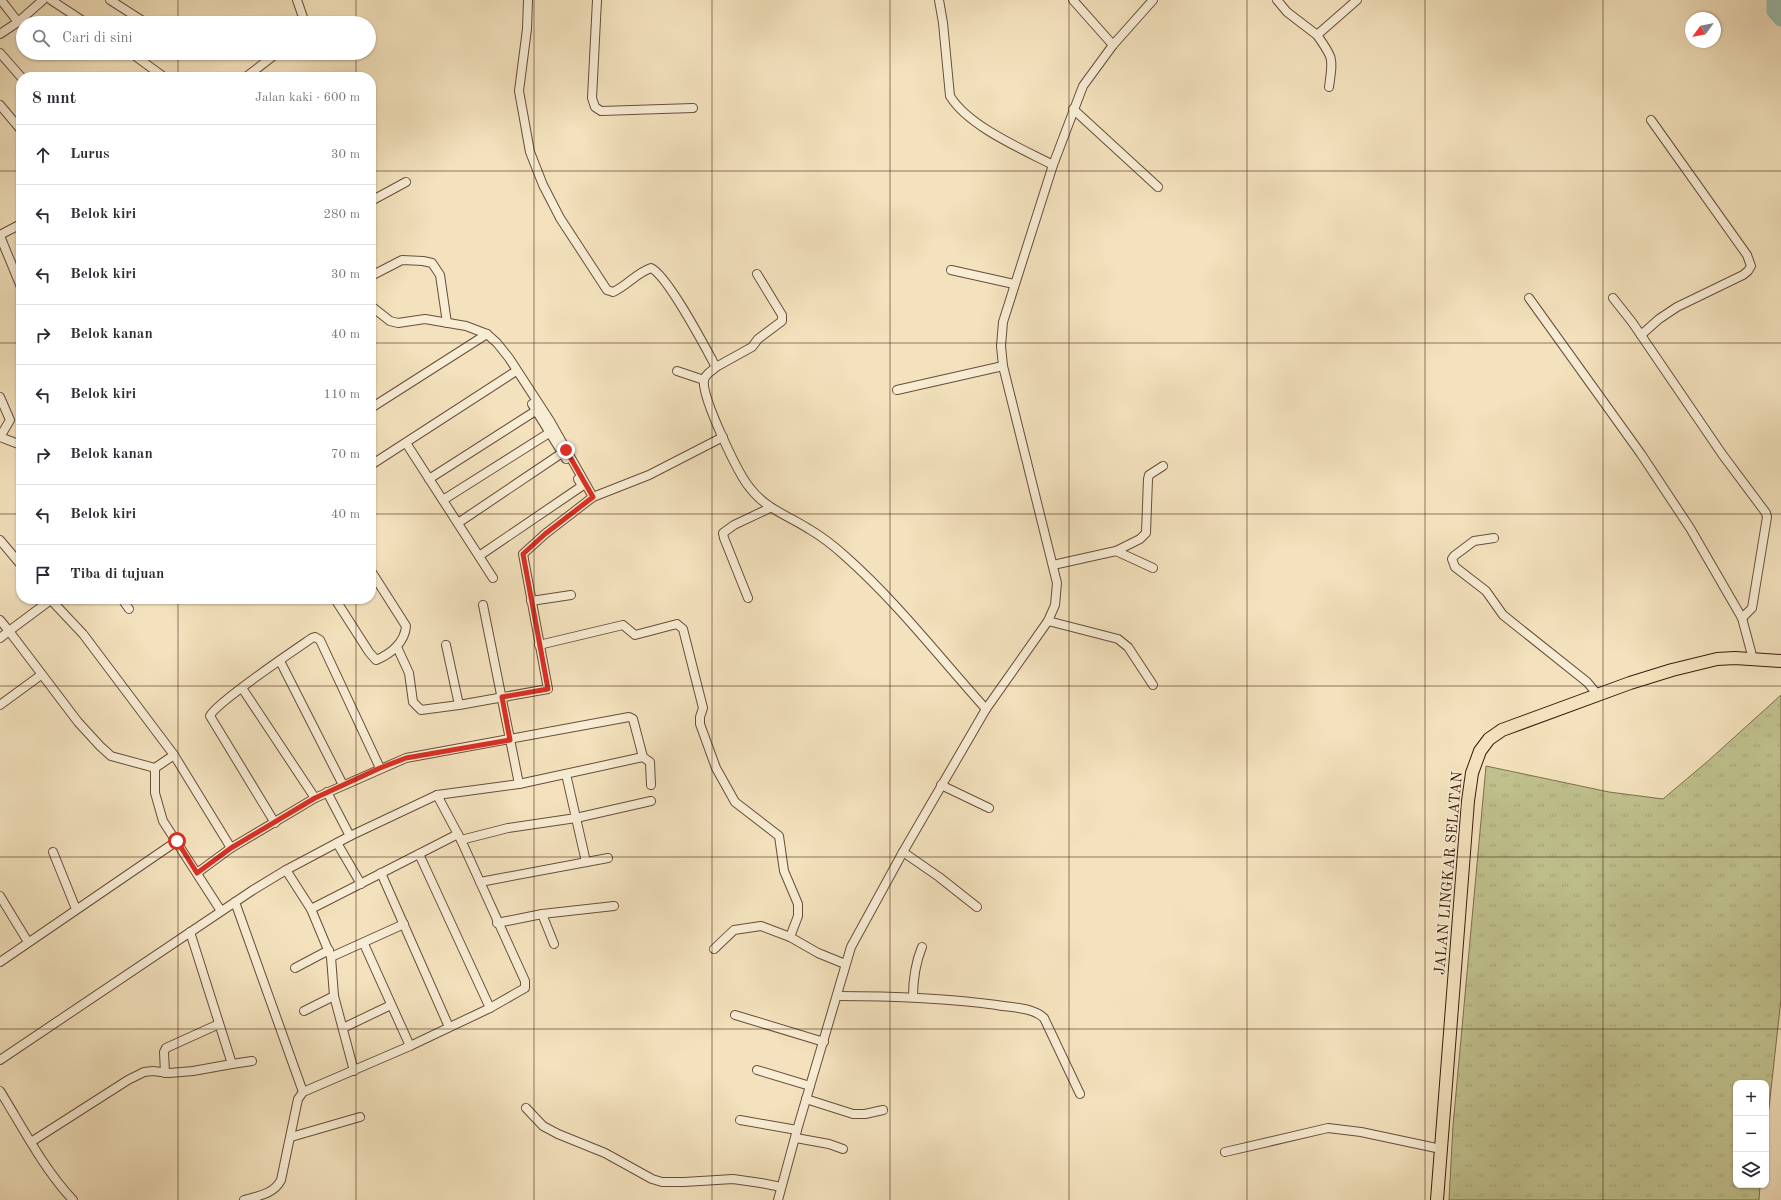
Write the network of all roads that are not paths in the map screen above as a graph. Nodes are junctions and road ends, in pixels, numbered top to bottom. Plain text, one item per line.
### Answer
1 (1, 0) edge
2 (43, 0) edge
3 (51, 0) edge
4 (110, 0) edge
5 (297, 0) edge
6 (528, 0) edge
7 (597, 0) edge
8 (939, 0) edge
9 (1073, 0) edge
10 (1153, 0) edge
11 (1277, 0) edge
12 (1357, 0) edge
13 (25, 16) edge
14 (75, 16) edge
15 (135, 16) edge
16 (303, 16) edge
17 (16, 19) edge
18 (16, 23) edge
19 (0, 34) edge
20 (1317, 35) junction
21 (1113, 45) junction
22 (0, 54) edge
23 (141, 60) edge
24 (268, 60) edge
25 (16, 72) edge
26 (157, 72) edge
27 (252, 72) edge
28 (1329, 87) dead end
29 (0, 105) edge
30 (694, 108) dead end
31 (1073, 109) junction
32 (1651, 120) dead end
33 (16, 124) edge
34 (1053, 165) junction
35 (406, 182) dead end
36 (1158, 187) dead end
37 (376, 198) edge
38 (16, 227) edge
39 (0, 236) edge
40 (951, 270) dead end
41 (376, 273) edge
42 (757, 274) dead end
43 (16, 275) edge
44 (1014, 284) junction
45 (1530, 298) dead end
46 (1613, 298) dead end
47 (376, 310) edge
48 (446, 322) junction
49 (487, 334) junction
50 (1641, 335) junction
51 (1003, 366) junction
52 (716, 367) junction
53 (677, 371) dead end
54 (515, 372) junction
55 (704, 380) junction
56 (897, 390) dead end
57 (0, 397) edge
58 (376, 405) edge
59 (536, 410) junction
60 (549, 433) junction
61 (0, 437) edge
62 (723, 437) junction
63 (16, 443) edge
64 (406, 443) junction
65 (562, 453) junction
66 (376, 462) edge
67 (1163, 466) dead end
68 (429, 479) junction
69 (593, 497) junction
70 (443, 500) junction
71 (770, 508) junction
72 (458, 523) junction
73 (1494, 538) dead end
74 (0, 540) edge
75 (1116, 551) junction
76 (479, 556) junction
77 (16, 559) edge
78 (1053, 566) junction
79 (1153, 568) dead end
80 (493, 578) dead end
81 (376, 579) edge
82 (571, 595) dead end
83 (748, 598) dead end
84 (531, 601) junction
85 (44, 604) edge
86 (56, 604) edge
87 (126, 604) edge
88 (338, 604) edge
89 (483, 605) dead end
90 (129, 609) dead end
91 (1742, 618) junction
92 (0, 620) edge
93 (1048, 621) junction
94 (9, 631) junction
95 (0, 638) edge
96 (446, 645) dead end
97 (539, 645) junction
98 (397, 647) junction
99 (1753, 659) junction
100 (280, 661) junction
101 (1781, 661) edge
102 (41, 675) junction
103 (1153, 685) dead end
104 (242, 688) junction
105 (1598, 695) junction
106 (502, 697) junction
107 (0, 705) edge
108 (459, 705) junction
109 (986, 709) junction
110 (510, 740) junction
111 (174, 755) junction
112 (643, 757) junction
113 (155, 768) junction
114 (380, 768) junction
115 (566, 774) junction
116 (519, 784) junction
117 (651, 785) dead end
118 (941, 785) junction
119 (343, 786) junction
120 (327, 792) junction
121 (437, 795) junction
122 (315, 798) junction
123 (651, 801) dead end
124 (989, 808) dead end
125 (576, 818) junction
126 (275, 823) junction
127 (350, 836) junction
128 (460, 837) junction
129 (177, 841) junction
130 (337, 843) junction
131 (231, 848) junction
132 (52, 852) dead end
133 (903, 852) junction
134 (419, 854) junction
135 (608, 858) dead end
136 (586, 862) junction
137 (286, 870) junction
138 (197, 873) junction
139 (380, 873) junction
140 (480, 882) junction
141 (361, 884) junction
142 (0, 896) edge
143 (235, 902) junction
144 (614, 906) dead end
145 (978, 907) dead end
146 (76, 909) junction
147 (311, 909) junction
148 (222, 911) junction
149 (542, 914) junction
150 (497, 923) junction
151 (404, 924) junction
152 (190, 932) junction
153 (790, 937) junction
154 (28, 942) junction
155 (364, 944) junction
156 (554, 944) dead end
157 (922, 947) dead end
158 (714, 950) dead end
159 (330, 954) junction
160 (0, 962) edge
161 (845, 964) junction
162 (295, 968) dead end
163 (334, 996) junction
164 (837, 996) junction
165 (913, 997) junction
166 (391, 1005) junction
167 (490, 1008) junction
168 (304, 1011) dead end
169 (735, 1014) dead end
170 (220, 1024) junction
171 (449, 1027) junction
172 (343, 1028) junction
173 (824, 1042) junction
174 (410, 1046) junction
175 (0, 1060) edge
176 (252, 1061) dead end
177 (232, 1064) junction
178 (758, 1070) dead end
179 (354, 1071) junction
180 (165, 1073) junction
181 (810, 1086) junction
182 (0, 1091) edge
183 (303, 1092) junction
184 (1080, 1094) dead end
185 (806, 1099) junction
186 (526, 1108) dead end
187 (883, 1110) dead end
188 (360, 1117) dead end
189 (740, 1120) dead end
190 (796, 1134) junction
191 (291, 1137) junction
192 (31, 1142) junction
193 (843, 1149) dead end
194 (1441, 1149) junction
195 (1225, 1152) dead end
196 (782, 1187) junction
197 (73, 1200) edge
198 (244, 1200) edge
199 (778, 1200) edge
200 (1437, 1200) edge

1 - 17 street
2 - 13 street
3 - 14 street
4 - 15 street
5 - 16 street
6 - 52 street
7 - 30 street
8 - 34 street
9 - 21 street
10 - 21 street
11 - 20 street
12 - 20 street
18 - 19 street
20 - 28 street
21 - 31 street
22 - 25 street
23 - 26 street
24 - 27 street
29 - 33 street
31 - 34 street
31 - 36 street
32 - 50 street
34 - 44 street
35 - 37 street
38 - 39 street
39 - 43 street
40 - 44 street
41 - 48 street
42 - 52 street
44 - 51 street
45 - 91 street
46 - 50 street
47 - 48 street
48 - 49 street
49 - 54 street
49 - 58 street
50 - 91 street
51 - 56 street
51 - 78 street
52 - 55 street
53 - 55 street
54 - 59 street
54 - 64 street
54 - 69 street
55 - 62 street
57 - 61 street
59 - 60 street
59 - 68 street
60 - 65 street
60 - 70 street
61 - 63 street
62 - 69 street
62 - 71 street
64 - 66 street
64 - 68 street
65 - 72 street
65 - 76 street
67 - 75 street
68 - 70 street
69 - 84 street
70 - 72 street
71 - 83 street
71 - 109 street
72 - 76 street
73 - 105 street
74 - 77 street
75 - 78 street
75 - 79 street
76 - 80 street
78 - 93 street
81 - 98 street
82 - 84 street
84 - 97 street
85 - 94 street
86 - 111 street
87 - 90 street
88 - 98 street
89 - 106 street
91 - 99 street
92 - 94 street
93 - 103 street
93 - 109 street
94 - 95 street
94 - 102 street
96 - 108 street
97 - 106 street
97 - 153 street
98 - 108 street
99 - 101 highway, JALAN LINGKAR SELATAN
99 - 105 highway, JALAN LINGKAR SELATAN
100 - 104 street
100 - 114 street
100 - 119 street
102 - 107 street
102 - 113 street
104 - 122 street
104 - 126 street
105 - 194 highway, JALAN LINGKAR SELATAN
106 - 108 street
106 - 110 street
109 - 118 street
110 - 112 street
110 - 114 street
110 - 116 street
111 - 113 street
111 - 131 street
112 - 115 street
112 - 117 street
113 - 129 street
114 - 119 street
115 - 116 street
115 - 125 street
116 - 121 street
118 - 124 street
118 - 133 street
119 - 120 street
120 - 122 street
120 - 127 street
121 - 127 street
121 - 128 street
122 - 126 street
123 - 125 street
125 - 128 street
125 - 136 street
126 - 131 street
127 - 130 street
128 - 134 street
128 - 140 street
129 - 138 street
129 - 146 street
130 - 137 street
130 - 141 street
131 - 138 street
132 - 146 street
133 - 145 street
133 - 161 street
134 - 139 street
134 - 167 street
135 - 136 street
136 - 140 street
137 - 143 street
137 - 147 street
138 - 148 street
139 - 141 street
139 - 151 street
140 - 150 street
141 - 147 street
142 - 154 street
143 - 148 street
143 - 183 street
144 - 149 street
146 - 154 street
147 - 159 street
148 - 152 street
149 - 150 street
149 - 156 street
150 - 167 street
151 - 155 street
151 - 171 street
152 - 170 street
152 - 175 street
153 - 158 street
153 - 161 street
154 - 160 street
155 - 159 street
155 - 166 street
157 - 165 street
159 - 162 street
159 - 163 street
161 - 164 street
163 - 168 street
163 - 172 street
164 - 165 street
164 - 173 street
165 - 184 street
166 - 172 street
166 - 174 street
167 - 171 street
169 - 173 street
170 - 177 street
170 - 180 street
171 - 174 street
172 - 179 street
173 - 181 street
174 - 179 street
176 - 177 street
177 - 180 street
178 - 181 street
179 - 183 street
180 - 192 street
181 - 185 street
182 - 192 street
183 - 191 street
185 - 187 street
185 - 190 street
186 - 196 street
188 - 191 street
189 - 190 street
190 - 193 street
190 - 196 street
191 - 198 street
192 - 197 street
194 - 195 street
194 - 200 highway, JALAN LINGKAR SELATAN
196 - 199 street

